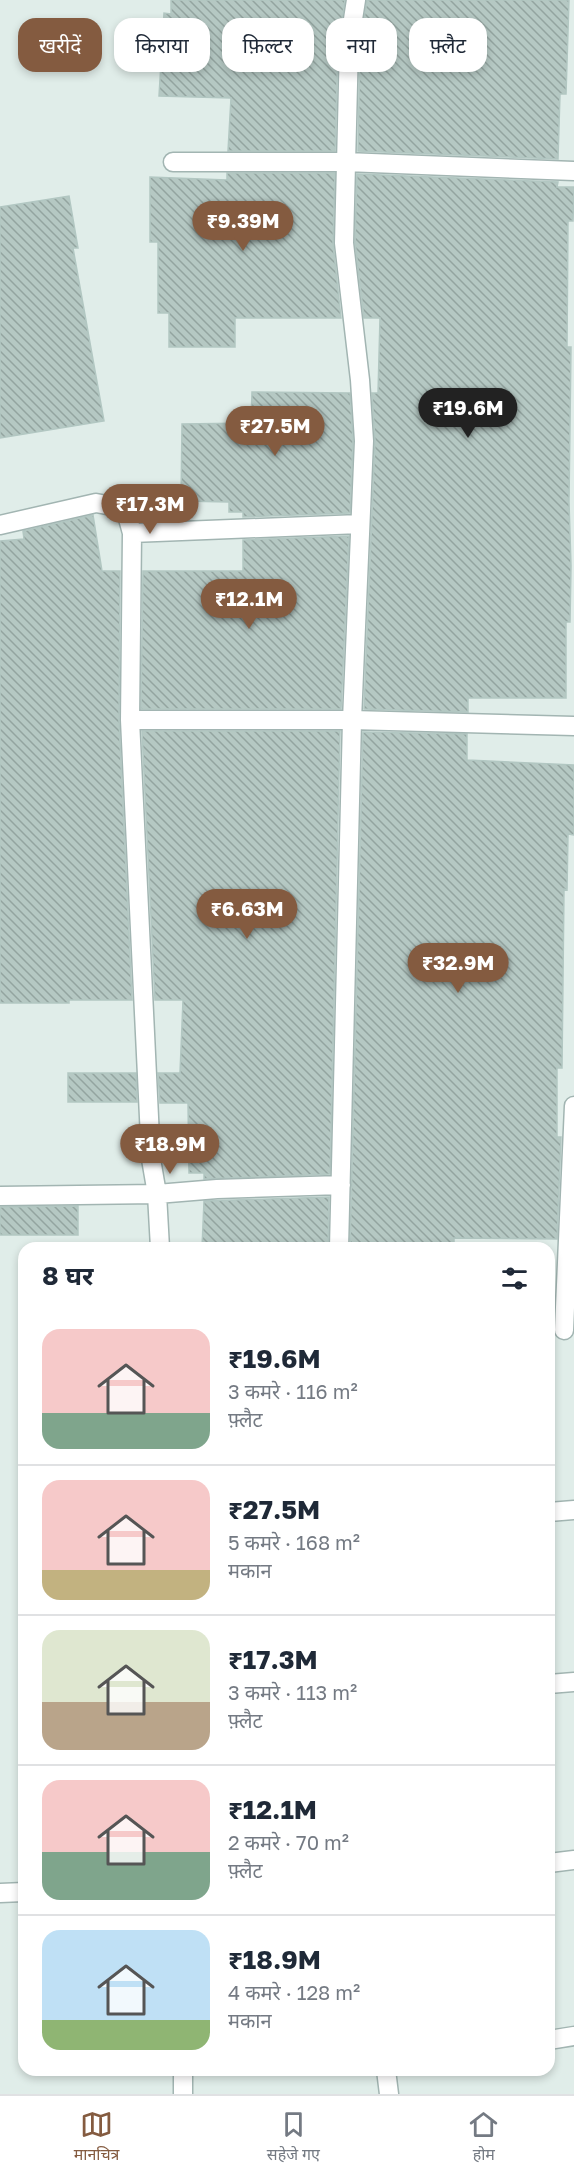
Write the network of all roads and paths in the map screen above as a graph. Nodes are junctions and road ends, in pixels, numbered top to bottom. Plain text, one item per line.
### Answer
1 (356, 0) edge
2 (173, 162) dead end
3 (346, 162) junction
4 (574, 171) edge
5 (360, 524) junction
6 (0, 525) edge
7 (132, 533) junction
8 (130, 720) junction
9 (352, 720) junction
10 (574, 726) edge
11 (574, 1106) edge
12 (341, 1185) junction
13 (157, 1194) junction
14 (0, 1196) edge
15 (160, 1242) edge
16 (339, 1242) edge
17 (562, 1331) edge
18 (574, 1510) edge
19 (555, 1512) edge
20 (574, 1682) edge
21 (555, 1684) edge
22 (574, 1860) edge
23 (555, 1862) edge
24 (18, 1892) edge
25 (0, 1893) edge
26 (574, 2036) edge
27 (555, 2039) edge
28 (183, 2076) edge
29 (387, 2076) edge
30 (183, 2094) edge
31 (389, 2094) edge

1 - 3 street
2 - 3 street
3 - 4 street
3 - 5 street
5 - 7 street
5 - 9 street
6 - 7 street
7 - 8 street
8 - 9 street
8 - 13 street
9 - 10 street
9 - 12 street
11 - 17 street
12 - 13 street
12 - 16 street
13 - 14 street
13 - 15 street
18 - 19 street
20 - 21 street
22 - 23 street
24 - 25 street
26 - 27 street
28 - 30 street
29 - 31 street

